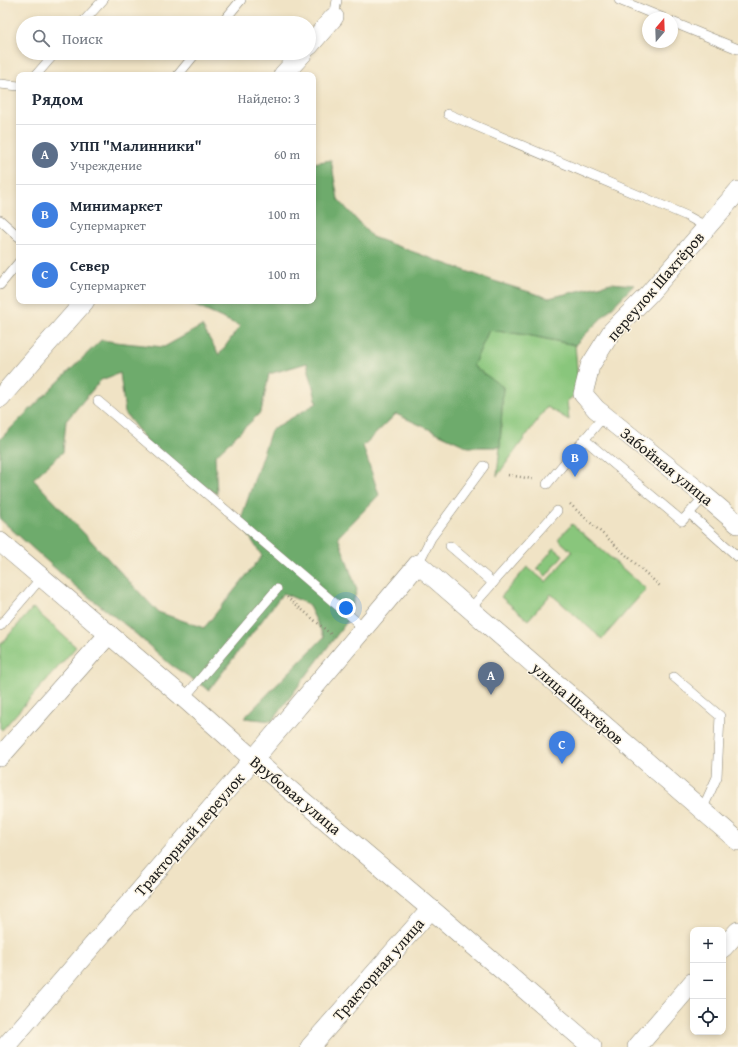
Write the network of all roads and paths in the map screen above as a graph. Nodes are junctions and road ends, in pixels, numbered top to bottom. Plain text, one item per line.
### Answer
1 (103, 0) edge
2 (241, 0) edge
3 (619, 0) edge
4 (336, 8) edge
5 (648, 12) edge
6 (88, 16) edge
7 (228, 16) edge
8 (678, 24) edge
9 (316, 36) edge
10 (738, 49) edge
11 (49, 60) edge
12 (190, 60) edge
13 (297, 60) edge
14 (39, 72) edge
15 (180, 72) edge
16 (286, 72) edge
17 (0, 84) edge
18 (16, 86) edge
19 (448, 114) dead end
20 (738, 191) edge
21 (0, 220) edge
22 (707, 227) junction
23 (16, 234) edge
24 (16, 266) edge
25 (0, 285) edge
26 (82, 304) edge
27 (0, 398) edge
28 (98, 401) dead end
29 (600, 412) junction
30 (584, 439) junction
31 (484, 466) dead end
32 (508, 475) dead end
33 (547, 484) joint
34 (705, 496) junction
35 (570, 504) dead end
36 (557, 511) dead end
37 (689, 513) junction
38 (738, 524) edge
39 (0, 542) edge
40 (450, 546) dead end
41 (738, 557) edge
42 (418, 564) junction
43 (42, 577) junction
44 (493, 583) junction
45 (660, 586) dead end
46 (277, 589) joint
47 (470, 609) junction
48 (358, 622) junction
49 (0, 626) edge
50 (109, 634) junction
51 (674, 677) dead end
52 (184, 698) junction
53 (1, 753) edge
54 (253, 759) junction
55 (702, 810) junction
56 (738, 841) edge
57 (431, 909) junction
58 (738, 931) edge
59 (726, 945) edge
60 (690, 985) edge
61 (5, 1047) edge
62 (310, 1047) edge
63 (592, 1047) edge
64 (637, 1047) edge

1 - 6 lane
2 - 7 lane
3 - 5 lane
4 - 9 street
8 - 10 lane
11 - 14 lane
12 - 15 lane
13 - 16 street
17 - 18 lane
19 - 22 lane
20 - 22 street, переулок Шахтёров
21 - 23 lane
22 - 29 street, переулок Шахтёров
24 - 25 lane
26 - 27 street
28 - 48 lane
29 - 30 lane
29 - 34 street, Забойная улица
30 - 33 lane
30 - 37 lane
31 - 42 lane
32 - 33 path
34 - 37 lane
34 - 38 street, Забойная улица
35 - 45 path
36 - 44 lane
37 - 41 lane
39 - 43 street, Врубовая улица
40 - 44 lane
42 - 47 street, улица Шахтёров
42 - 48 street, Тракторный переулок
43 - 49 lane
43 - 50 street, Врубовая улица
44 - 47 lane
46 - 48 path
46 - 52 lane
47 - 55 street, улица Шахтёров
48 - 54 street, Тракторный переулок
50 - 52 street, Врубовая улица
50 - 53 street
51 - 55 lane
52 - 54 street, Врубовая улица
54 - 57 street, Врубовая улица
54 - 61 street, Тракторный переулок
55 - 56 street, улица Шахтёров
57 - 62 street, Тракторная улица
57 - 63 street, Врубовая улица
58 - 59 street
60 - 64 street

